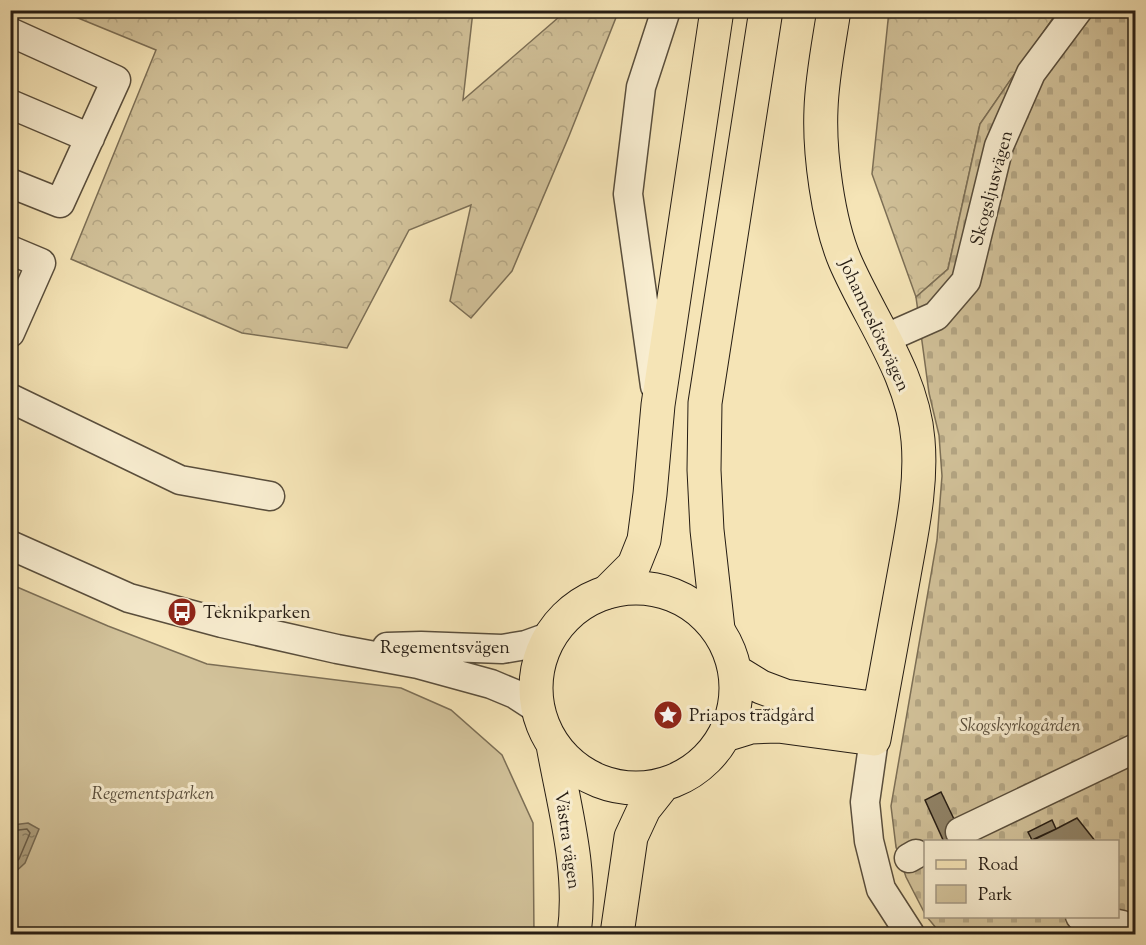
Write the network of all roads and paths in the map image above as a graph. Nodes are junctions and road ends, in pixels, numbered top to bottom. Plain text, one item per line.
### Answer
1 (666, 10) edge
2 (717, 10) edge
3 (766, 10) edge
4 (834, 10) edge
5 (1078, 10) edge
6 (10, 32) edge
7 (10, 104) edge
8 (90, 138) junction
9 (10, 183) edge
10 (10, 250) edge
11 (11, 328) edge
12 (884, 339) junction
13 (10, 398) edge
14 (658, 405) junction
15 (270, 496) dead end
16 (10, 545) edge
17 (607, 592) junction
18 (718, 629) junction
19 (551, 636) junction
20 (337, 649) junction
21 (735, 671) junction
22 (538, 709) junction
23 (876, 724) junction
24 (725, 735) junction
25 (554, 745) junction
26 (1136, 748) edge
27 (663, 785) junction
28 (960, 832) dead end
29 (1089, 918) edge
30 (1136, 931) edge
31 (574, 934) edge
32 (617, 934) edge
33 (910, 934) edge

1 - 14 street
2 - 14 main road
3 - 18 main road
4 - 12 main road, Johanneslötsvägen
5 - 12 street, Skogsljusvägen
6 - 8 street
7 - 8 street
8 - 9 street
10 - 11 street
12 - 23 main road, Johanneslötsvägen
13 - 15 street
14 - 17 main road
16 - 20 street, Regementsvägen
17 - 18 main road
17 - 19 main road
18 - 21 main road
19 - 20 street, Regementsvägen
19 - 22 main road
20 - 22 street, Regementsvägen
21 - 23 main road
21 - 24 main road
22 - 25 main road
23 - 24 main road
23 - 33 street
24 - 27 main road
25 - 27 main road
25 - 31 main road, Västra vägen
26 - 28 street
27 - 32 main road
29 - 30 street

